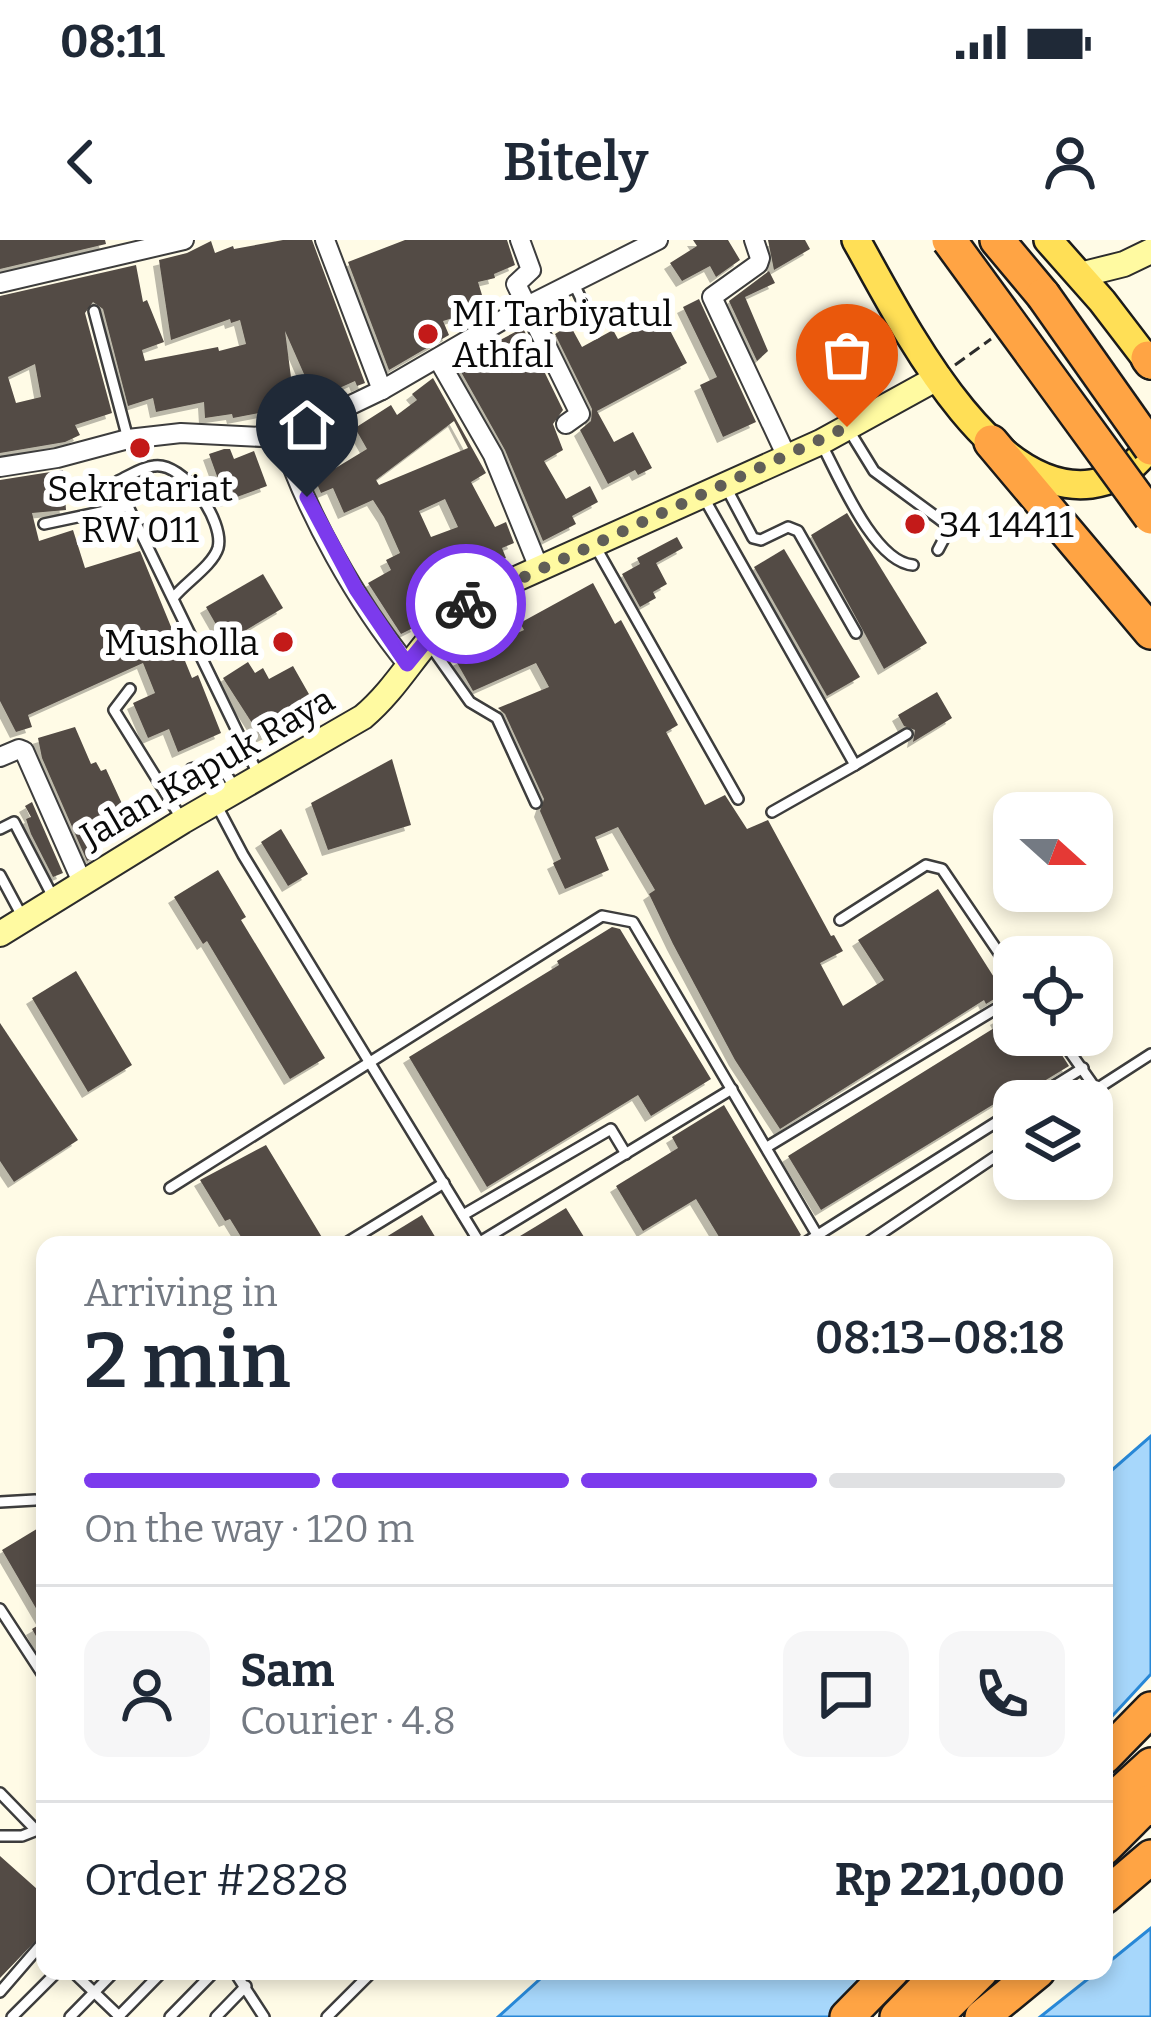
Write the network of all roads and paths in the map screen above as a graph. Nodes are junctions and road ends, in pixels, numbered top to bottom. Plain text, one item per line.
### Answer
1 (184, 240) edge
2 (325, 240) edge
3 (520, 240) edge
4 (658, 240) edge
5 (754, 240) edge
6 (949, 240) edge
7 (997, 240) edge
8 (1048, 240) edge
9 (863, 245) edge
10 (1151, 251) edge
11 (1124, 264) junction
12 (1080, 275) junction
13 (573, 282) junction
14 (0, 283) edge
15 (1042, 295) junction
16 (1102, 301) junction
17 (525, 307) junction
18 (94, 311) dead end
19 (594, 326) dead end
20 (438, 359) junction
21 (1150, 362) edge
22 (939, 376) junction
23 (382, 390) junction
24 (1151, 419) edge
25 (566, 424) dead end
26 (847, 427) junction
27 (128, 439) junction
28 (282, 439) junction
29 (820, 442) junction
30 (991, 442) junction
31 (1151, 446) edge
32 (787, 458) junction
33 (0, 467) edge
34 (714, 490) junction
35 (129, 506) junction
36 (1151, 517) edge
37 (44, 524) dead end
38 (594, 544) junction
39 (938, 550) dead end
40 (913, 566) dead end
41 (539, 568) junction
42 (174, 597) junction
43 (1151, 632) edge
44 (856, 633) dead end
45 (425, 640) junction
46 (407, 664) junction
47 (130, 688) dead end
48 (908, 734) dead end
49 (0, 757) edge
50 (855, 765) junction
51 (191, 770) dead end
52 (259, 777) junction
53 (226, 796) junction
54 (738, 799) dead end
55 (536, 803) dead end
56 (772, 812) dead end
57 (183, 821) junction
58 (0, 829) edge
59 (0, 875) edge
60 (82, 882) junction
61 (55, 899) junction
62 (23, 919) junction
63 (840, 920) dead end
64 (0, 934) edge
65 (993, 944) edge
66 (993, 1011) edge
67 (1151, 1054) edge
68 (1074, 1056) edge
69 (368, 1060) junction
70 (1083, 1067) junction
71 (1063, 1080) edge
72 (1091, 1080) edge
73 (1110, 1080) edge
74 (732, 1089) junction
75 (993, 1125) edge
76 (767, 1147) junction
77 (626, 1154) junction
78 (993, 1158) edge
79 (443, 1183) junction
80 (170, 1188) dead end
81 (463, 1215) junction
82 (365, 1236) edge
83 (476, 1236) edge
84 (494, 1236) edge
85 (818, 1236) edge
86 (826, 1236) edge
87 (877, 1236) edge
88 (35, 1500) dead end
89 (0, 1502) edge
90 (0, 1609) edge
91 (36, 1664) edge
92 (1151, 1709) edge
93 (1113, 1747) edge
94 (1151, 1765) edge
95 (0, 1793) edge
96 (1113, 1800) edge
97 (1151, 1801) edge
98 (36, 1824) edge
99 (36, 1829) edge
100 (0, 1836) edge
101 (1113, 1839) edge
102 (1151, 1857) edge
103 (1151, 1879) edge
104 (1113, 1889) edge
105 (1113, 1909) edge
106 (36, 1950) edge
107 (49, 1980) edge
108 (81, 1980) edge
109 (106, 1980) edge
110 (154, 1980) edge
111 (205, 1980) edge
112 (241, 1980) edge
113 (364, 1980) edge
114 (883, 1980) edge
115 (933, 1980) edge
116 (972, 1980) edge
117 (1016, 1980) edge
118 (1027, 1980) edge
119 (246, 1986) junction
120 (0, 1992) edge
121 (94, 1992) junction
122 (12, 2017) edge
123 (70, 2017) edge
124 (119, 2017) edge
125 (170, 2017) edge
126 (216, 2017) edge
127 (264, 2017) edge
128 (328, 2017) edge
129 (847, 2017) edge
130 (897, 2017) edge
131 (934, 2017) edge
132 (980, 2017) edge

1 - 14 street
2 - 23 street
3 - 17 street
4 - 13 street
5 - 32 street
6 - 36 highway, bridge
7 - 15 highway
8 - 12 main road
9 - 22 main road
10 - 11 main road
11 - 12 main road
11 - 16 main road
12 - 16 main road
13 - 17 street
13 - 19 lane
15 - 24 highway, bridge
15 - 31 highway, bridge
16 - 21 main road
17 - 20 street
17 - 25 street
18 - 27 lane
20 - 23 street
20 - 41 street
22 - 26 main road, Jalan Kapuk Raya
22 - 30 main road
23 - 28 street
26 - 29 main road, Jalan Kapuk Raya
26 - 39 lane
27 - 28 street
27 - 33 street
28 - 46 street
29 - 32 main road, Jalan Kapuk Raya
29 - 40 lane
30 - 31 main road
30 - 43 highway
32 - 34 main road, Jalan Kapuk Raya
34 - 38 main road, Jalan Kapuk Raya
34 - 44 lane
34 - 50 lane
35 - 37 lane
35 - 42 lane
35 - 42 lane
38 - 41 main road, Jalan Kapuk Raya
38 - 54 lane
41 - 45 main road, Jalan Kapuk Raya
42 - 52 lane
45 - 46 main road, Jalan Kapuk Raya
45 - 55 lane
46 - 52 main road, Jalan Kapuk Raya
47 - 57 lane
48 - 50 lane
49 - 60 street
50 - 56 lane
51 - 53 lane
52 - 53 main road, Jalan Kapuk Raya
53 - 57 main road, Jalan Kapuk Raya
53 - 69 lane
57 - 60 main road, Jalan Kapuk Raya
58 - 61 lane
59 - 62 lane
60 - 61 main road, Jalan Kapuk Raya
61 - 62 main road, Jalan Kapuk Raya
62 - 64 main road, Jalan Kapuk Raya
63 - 65 lane
66 - 76 lane
67 - 73 lane
68 - 70 lane
69 - 74 lane
69 - 79 lane
69 - 80 lane
70 - 71 lane
70 - 72 lane
74 - 76 lane
74 - 77 lane
75 - 86 lane
76 - 85 lane
77 - 81 lane
77 - 84 lane
78 - 87 lane
79 - 81 lane
79 - 82 lane
81 - 83 lane
88 - 89 lane
90 - 91 lane
92 - 93 highway
94 - 96 highway
95 - 98 lane
97 - 101 highway
99 - 100 lane
102 - 104 highway
103 - 105 highway
106 - 120 lane
107 - 122 lane
108 - 121 lane
109 - 121 lane
110 - 124 lane
111 - 125 lane
112 - 119 lane
113 - 128 lane
114 - 129 highway
115 - 130 highway
116 - 131 highway
117 - 132 highway
118 - 132 highway
119 - 126 lane
119 - 127 lane
121 - 123 lane
121 - 124 lane

